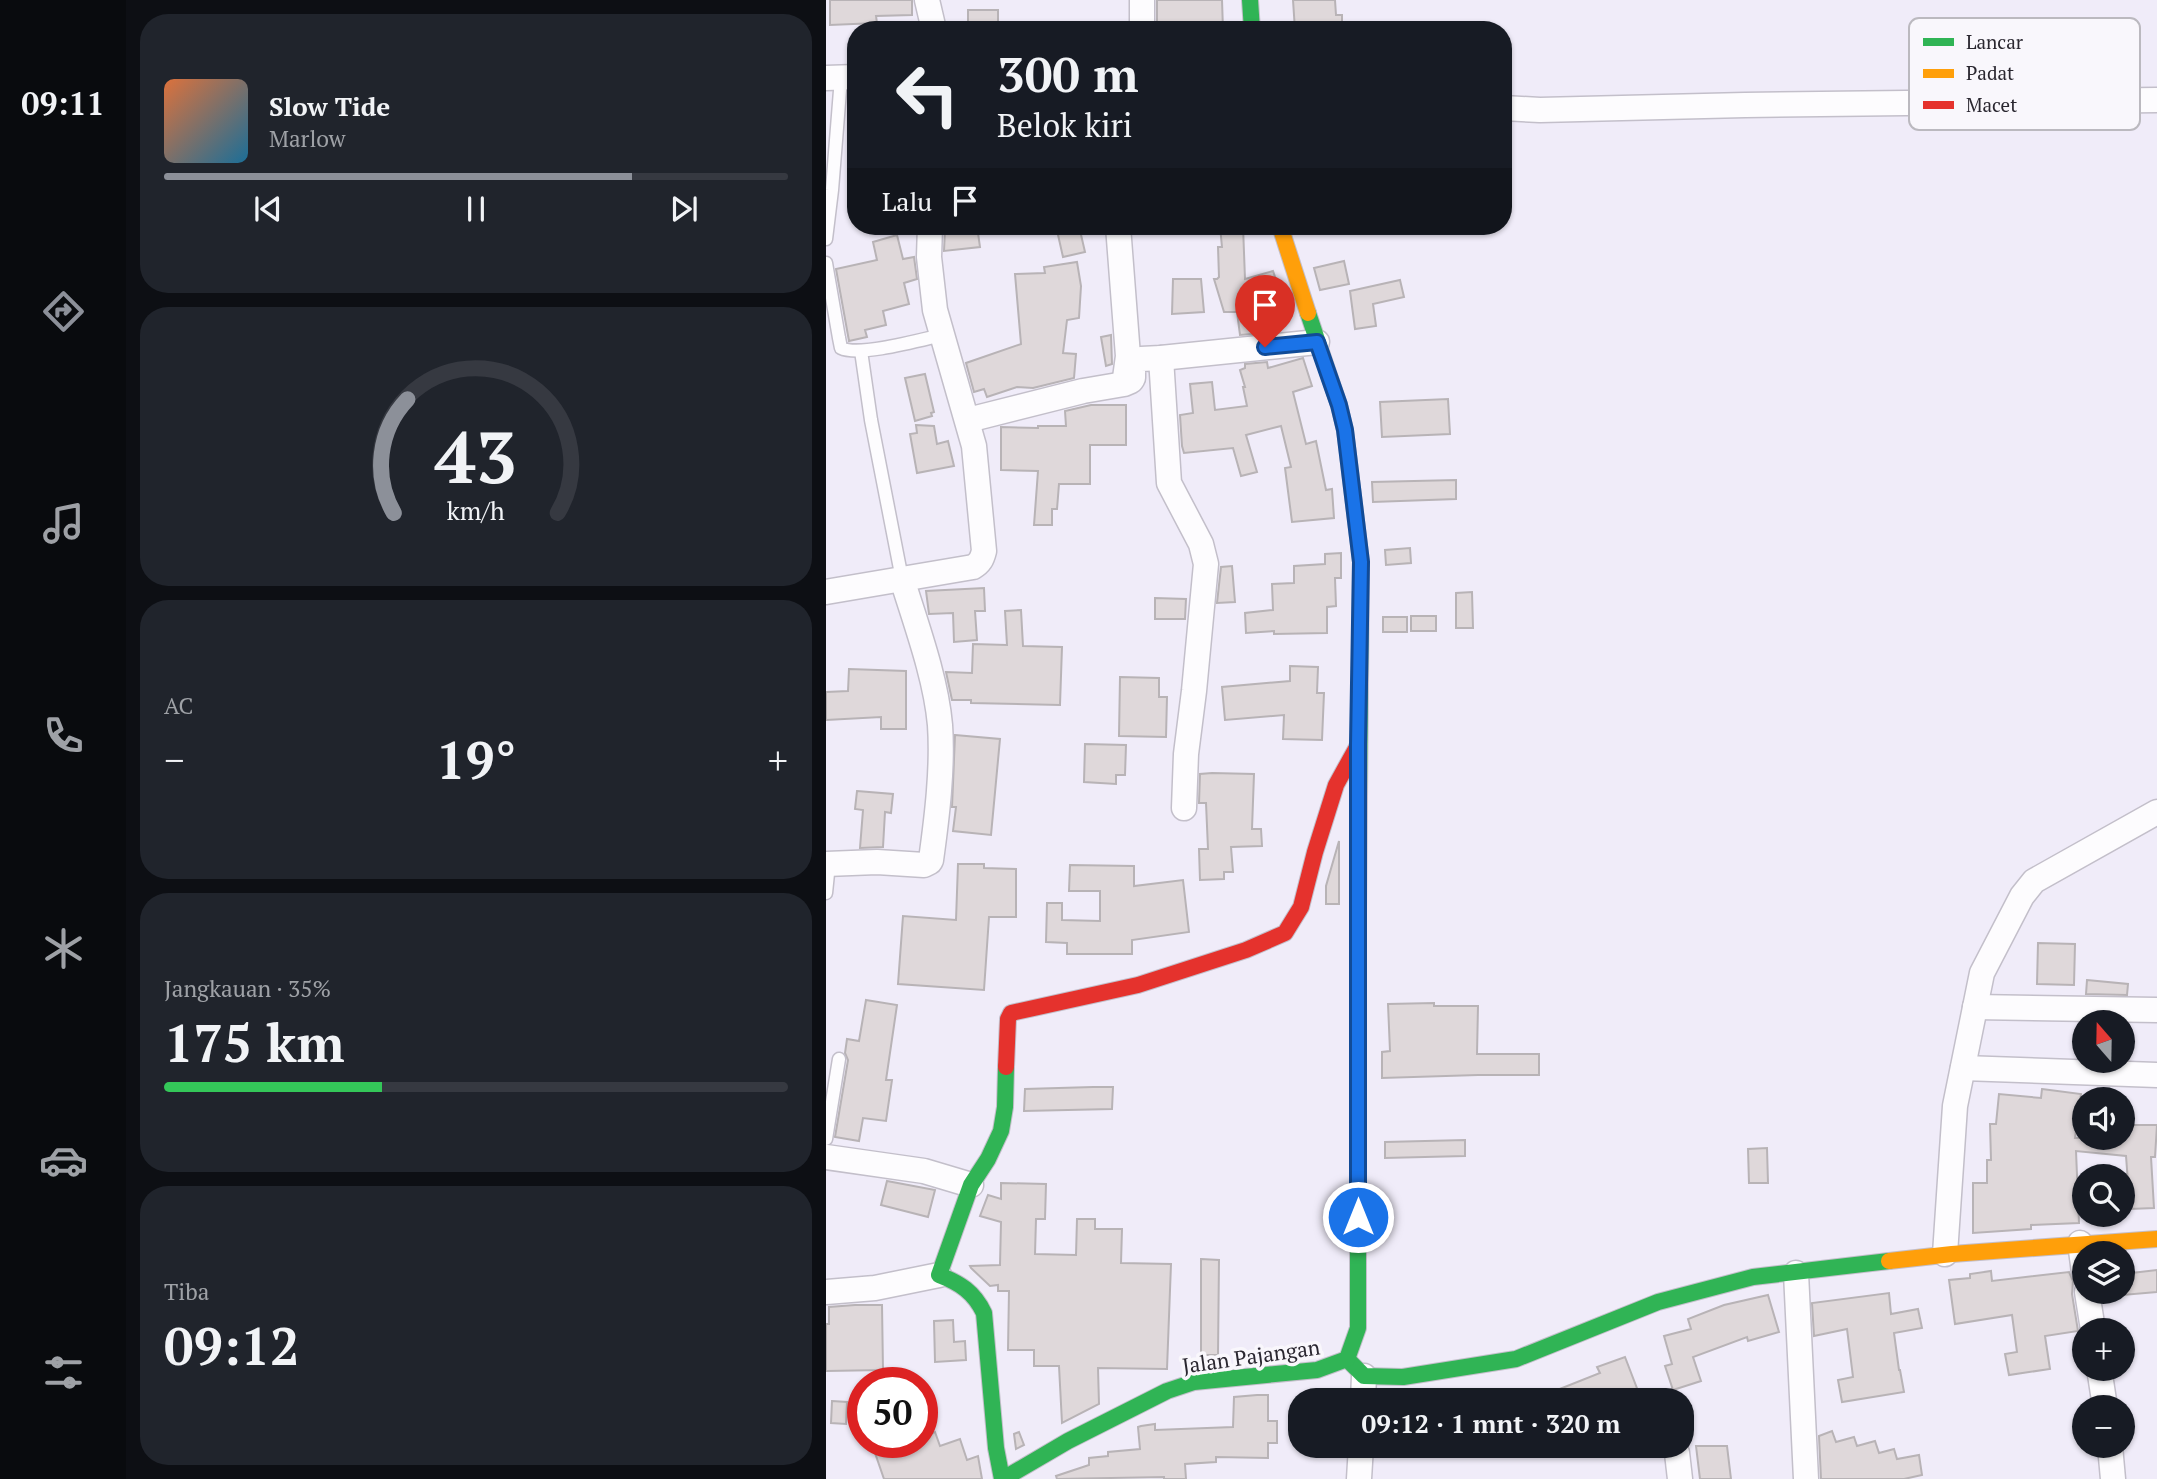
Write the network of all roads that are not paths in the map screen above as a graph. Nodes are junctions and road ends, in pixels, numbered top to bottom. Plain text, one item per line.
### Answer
1 (927, 0) edge
2 (1142, 0) edge
3 (1250, 0) edge
4 (932, 21) edge
5 (1142, 21) edge
6 (1251, 21) edge
7 (841, 78) edge
8 (1909, 103) edge
9 (1512, 108) edge
10 (930, 235) edge
11 (1119, 235) edge
12 (1282, 235) edge
13 (826, 239) edge
14 (826, 263) edge
15 (942, 335) junction
16 (1317, 342) junction
17 (861, 351) junction
18 (1161, 358) junction
19 (1124, 384) junction
20 (968, 420) junction
21 (902, 579) junction
22 (826, 592) edge
23 (1358, 744) junction
24 (1184, 808) dead end
25 (2157, 813) edge
26 (827, 864) edge
27 (826, 893) edge
28 (1975, 1007) junction
29 (2157, 1010) edge
30 (839, 1059) dead end
31 (1963, 1068) junction
32 (2157, 1075) edge
33 (826, 1139) edge
34 (826, 1157) edge
35 (971, 1185) junction
36 (2157, 1238) edge
37 (2111, 1241) edge
38 (2072, 1244) edge
39 (1945, 1254) junction
40 (1796, 1273) junction
41 (939, 1275) junction
42 (826, 1292) edge
43 (1347, 1359) junction
44 (1364, 1388) edge
45 (1360, 1458) edge
46 (1678, 1458) edge
47 (2111, 1458) edge
48 (1003, 1479) edge
49 (1359, 1479) edge
50 (1680, 1479) edge
51 (1806, 1479) edge
52 (2113, 1479) edge

1 - 4 street
2 - 5 street
3 - 6 street
7 - 13 lane
8 - 9 street
10 - 15 street
11 - 19 street
12 - 16 street, Jalan Pajangan
14 - 17 lane
15 - 17 lane
15 - 20 street
16 - 18 street
16 - 23 street, Jalan Pajangan
17 - 21 lane
18 - 19 street
18 - 24 street
19 - 20 street
20 - 21 street
21 - 22 street
21 - 26 street
23 - 35 street
23 - 43 street, Jalan Pajangan
25 - 28 street
26 - 27 lane
28 - 29 street
28 - 31 street
30 - 33 lane
31 - 32 street
31 - 39 street
34 - 35 street
35 - 41 street
36 - 37 street
38 - 39 street
39 - 40 street
40 - 44 street
40 - 51 street
41 - 42 street
41 - 48 street
43 - 44 street
43 - 48 street, Jalan Pajangan
45 - 49 street
46 - 50 street
47 - 52 street

